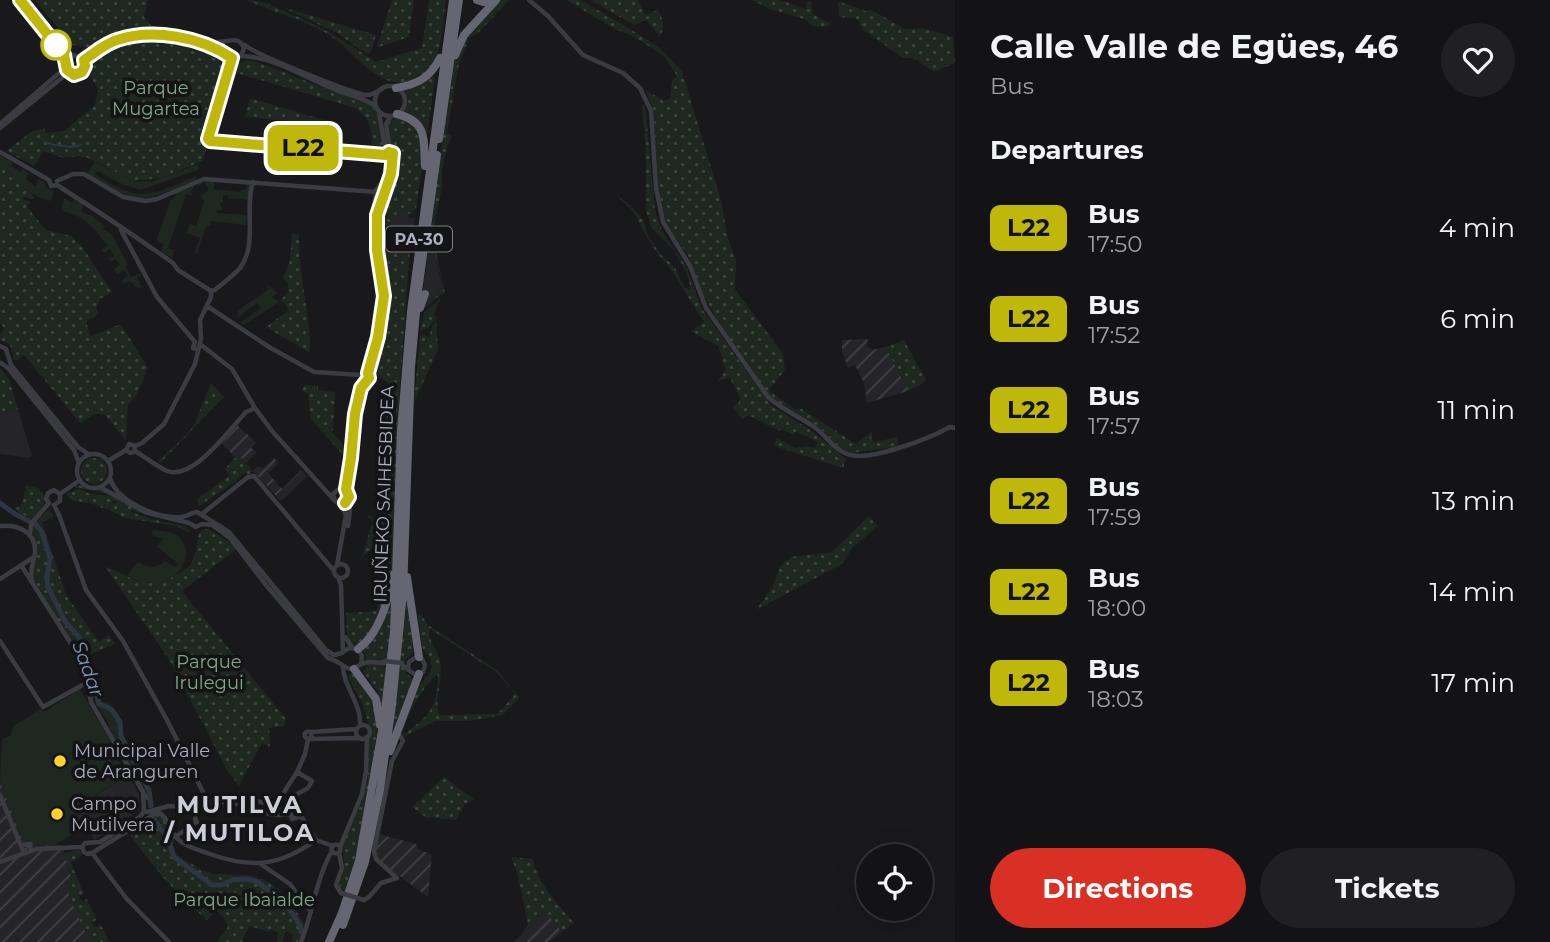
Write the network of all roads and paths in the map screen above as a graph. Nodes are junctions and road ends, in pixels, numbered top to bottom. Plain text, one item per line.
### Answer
1 (22, 0) edge
2 (451, 0) edge
3 (459, 0) edge
4 (477, 0) edge
5 (494, 0) edge
6 (529, 0) edge
7 (228, 42) junction
8 (242, 42) junction
9 (226, 53) junction
10 (72, 55) junction
11 (241, 56) junction
12 (440, 58) junction
13 (83, 59) junction
14 (66, 60) junction
15 (66, 67) junction
16 (71, 74) junction
17 (396, 88) junction
18 (382, 89) junction
19 (444, 106) junction
20 (377, 109) junction
21 (394, 115) junction
22 (0, 126) edge
23 (0, 152) edge
24 (389, 155) junction
25 (425, 166) junction
26 (253, 182) junction
27 (57, 183) junction
28 (380, 192) junction
29 (117, 227) junction
30 (131, 235) junction
31 (126, 241) junction
32 (425, 241) junction
33 (428, 269) dead end
34 (211, 291) junction
35 (425, 294) dead end
36 (207, 306) junction
37 (413, 314) junction
38 (198, 345) junction
39 (0, 346) edge
40 (7, 358) junction
41 (0, 363) edge
42 (364, 375) junction
43 (255, 408) junction
44 (953, 427) edge
45 (135, 449) junction
46 (90, 455) junction
47 (108, 461) junction
48 (79, 463) junction
49 (406, 468) junction
50 (110, 478) junction
51 (80, 480) junction
52 (400, 480) junction
53 (100, 487) junction
54 (323, 489) junction
55 (343, 489) junction
56 (335, 491) junction
57 (60, 494) junction
58 (347, 501) junction
59 (337, 502) junction
60 (54, 504) junction
61 (191, 514) junction
62 (202, 515) junction
63 (189, 523) junction
64 (31, 524) junction
65 (202, 524) junction
66 (0, 526) edge
67 (21, 528) junction
68 (31, 537) junction
69 (239, 547) junction
70 (34, 557) junction
71 (21, 565) junction
72 (338, 567) junction
73 (341, 577) junction
74 (0, 579) edge
75 (269, 583) junction
76 (33, 584) junction
77 (0, 641) edge
78 (357, 651) junction
79 (342, 652) junction
80 (419, 657) junction
81 (385, 662) junction
82 (342, 663) junction
83 (405, 664) junction
84 (355, 667) junction
85 (419, 674) junction
86 (88, 681) junction
87 (361, 726) junction
88 (397, 734) junction
89 (363, 738) junction
90 (309, 739) junction
91 (297, 772) junction
92 (0, 795) edge
93 (284, 798) junction
94 (228, 802) junction
95 (210, 804) junction
96 (374, 805) junction
97 (197, 808) junction
98 (147, 813) junction
99 (289, 813) junction
100 (141, 819) junction
101 (197, 819) junction
102 (175, 837) junction
103 (316, 840) junction
104 (94, 844) junction
105 (82, 847) junction
106 (26, 849) junction
107 (336, 849) junction
108 (93, 853) junction
109 (0, 862) edge
110 (261, 864) junction
111 (311, 912) junction
112 (169, 942) edge
113 (302, 942) edge
114 (329, 942) edge
115 (335, 942) edge

1 - 10 street
1 - 14 street
2 - 12 highway
2 - 37 highway, IRUÑEKO SAIHESBIDEA / PA-30
3 - 19 highway, IRUÑEKO SAIHESBIDEA / PA-30
4 - 5 highway
5 - 19 highway
6 - 44 street
7 - 8 street
7 - 9 street
7 - 13 street
8 - 11 street
8 - 18 street
9 - 11 street
9 - 13 street
10 - 13 street
10 - 14 street
11 - 20 street
12 - 17 highway
12 - 25 highway
13 - 16 street
14 - 15 street
15 - 16 street
15 - 22 street
16 - 22 street
17 - 18 street
17 - 21 street
18 - 20 street
19 - 32 highway, IRUÑEKO SAIHESBIDEA / PA-30
20 - 21 street
20 - 24 street
21 - 24 street
21 - 25 highway
23 - 27 street
24 - 28 street
25 - 37 highway
26 - 27 street
26 - 28 street
26 - 34 street
27 - 29 street
28 - 42 street
29 - 30 street
29 - 31 street
30 - 31 street
30 - 34 street
31 - 38 street
32 - 33 highway
32 - 37 highway, IRUÑEKO SAIHESBIDEA / PA-30
34 - 36 street
35 - 37 highway
36 - 38 street
36 - 42 street
37 - 49 highway, IRUÑEKO SAIHESBIDEA / PA-30
37 - 52 highway, IRUÑEKO SAIHESBIDEA / PA-30
38 - 43 street
38 - 45 street
39 - 40 street
40 - 41 street
40 - 46 street
41 - 48 street
42 - 55 street
43 - 45 street
43 - 54 street
45 - 47 street
46 - 47 street
46 - 48 street
47 - 50 street
48 - 51 street
49 - 80 highway
49 - 96 highway, IRUÑEKO SAIHESBIDEA / PA-30
50 - 53 street
50 - 61 street
51 - 53 street
51 - 57 street
52 - 78 highway
52 - 96 highway, IRUÑEKO SAIHESBIDEA / PA-30
53 - 63 street
54 - 56 street
54 - 59 street
55 - 56 street
55 - 58 street
56 - 59 street
57 - 60 street
57 - 60 street
58 - 59 street
58 - 72 street
59 - 72 street
60 - 64 street
60 - 95 street
61 - 62 street
61 - 63 street
62 - 65 street
62 - 69 street
62 - 72 street
63 - 65 street
64 - 67 street
64 - 68 street
65 - 69 street
66 - 67 street
67 - 68 street
68 - 70 street
69 - 75 street
70 - 71 street
70 - 76 street
71 - 74 street
71 - 76 street
72 - 73 street
72 - 73 street
73 - 78 street
73 - 79 street
75 - 79 street
75 - 82 street
76 - 86 street
77 - 86 street
78 - 79 street
78 - 81 street
78 - 84 street
79 - 82 street
80 - 83 street
80 - 85 street
81 - 83 street, bridge
81 - 84 street
82 - 84 street
82 - 87 street
83 - 85 street
84 - 87 street
84 - 96 highway
85 - 88 highway
86 - 98 street
87 - 89 street
87 - 89 street
87 - 90 street
88 - 96 highway
88 - 107 street, bridge
89 - 90 street
89 - 107 street
90 - 91 street
91 - 93 street
91 - 93 street
92 - 106 street
93 - 99 street
94 - 95 street
94 - 99 street
94 - 99 street
95 - 97 street
95 - 101 street
96 - 114 highway, IRUÑEKO SAIHESBIDEA / PA-30
96 - 115 highway, IRUÑEKO SAIHESBIDEA / PA-30
97 - 98 street
97 - 101 street
98 - 100 street
98 - 100 street
98 - 102 street
99 - 103 street
100 - 104 street
100 - 108 street
101 - 102 street
102 - 110 street
103 - 107 street
103 - 110 street
104 - 105 street
104 - 108 street
105 - 106 street
105 - 108 street
106 - 109 street
107 - 111 street
107 - 113 street
108 - 112 street
110 - 111 street
111 - 113 street

